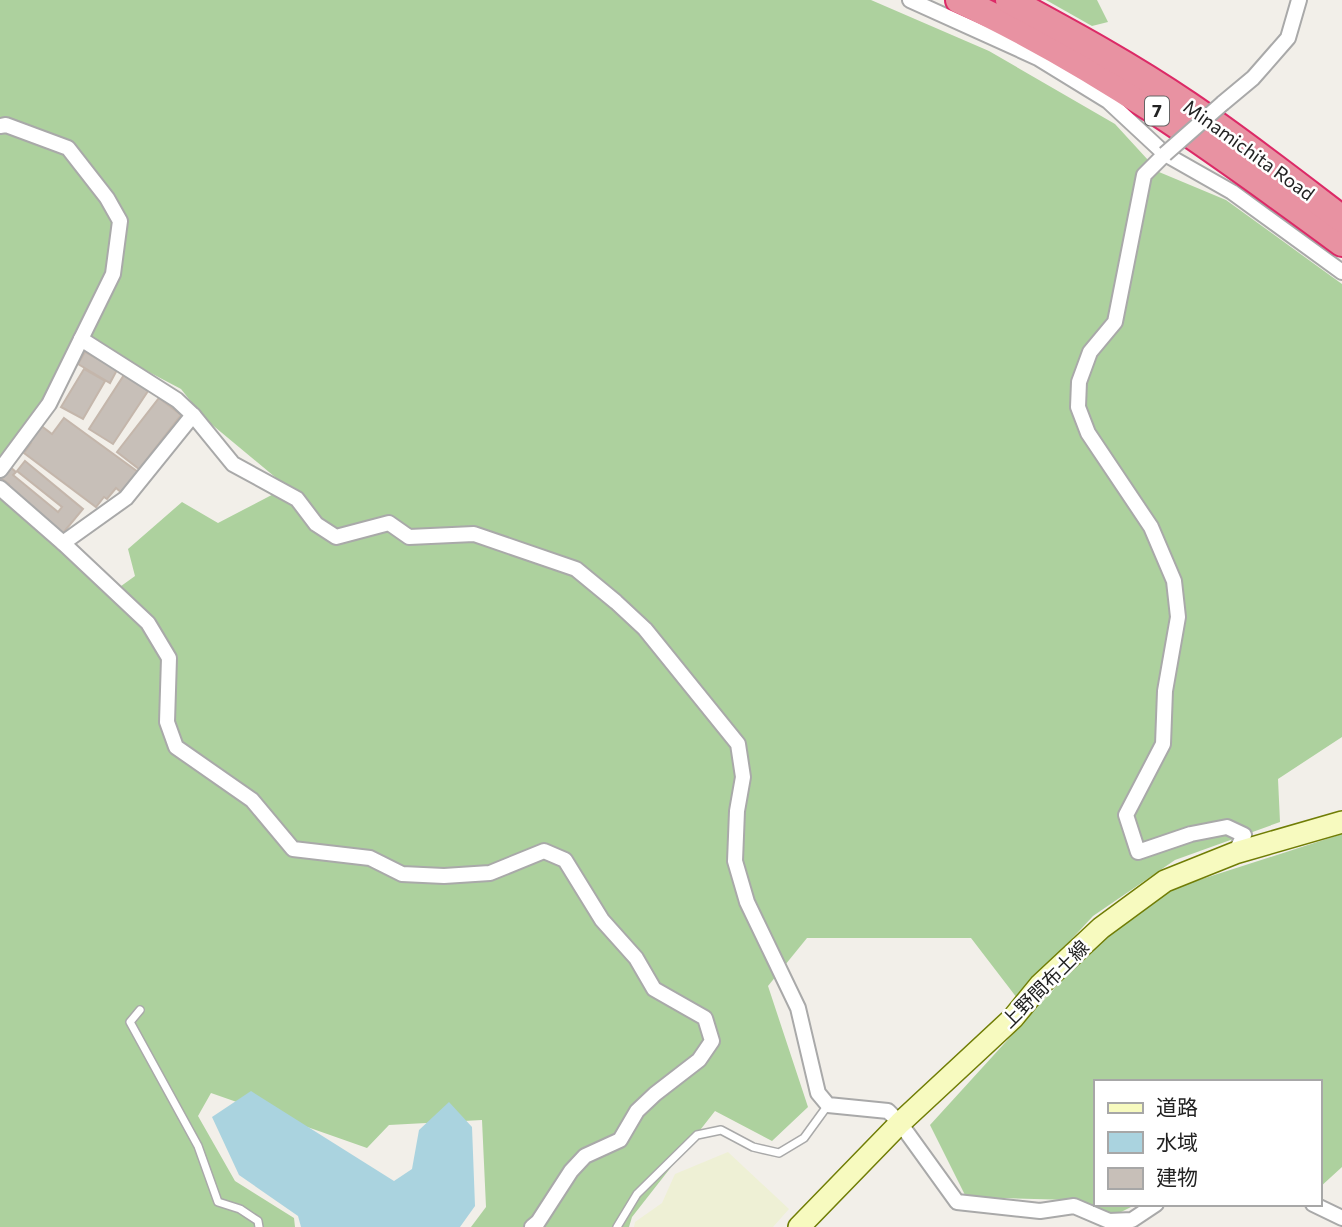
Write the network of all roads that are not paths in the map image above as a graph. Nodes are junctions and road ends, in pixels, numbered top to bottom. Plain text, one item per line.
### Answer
1 (910, 0) edge
2 (959, 0) edge
3 (1009, 0) edge
4 (1299, 0) edge
5 (0, 126) edge
6 (1165, 154) junction
7 (1342, 219) edge
8 (1342, 243) edge
9 (1342, 272) edge
10 (81, 339) junction
11 (193, 415) junction
12 (0, 470) edge
13 (0, 488) edge
14 (63, 543) junction
15 (1342, 822) edge
16 (1235, 853) junction
17 (140, 1010) dead end
18 (828, 1105) junction
19 (900, 1123) junction
20 (1153, 1206) edge
21 (1317, 1206) edge
22 (1342, 1218) edge
23 (259, 1227) edge
24 (532, 1227) edge
25 (617, 1227) edge
26 (799, 1227) edge

1 - 6 street
2 - 8 highway, Minamichita Road / 7
3 - 7 highway, Minamichita Road / 7
4 - 6 street, bridge
5 - 10 street
6 - 9 street
6 - 16 street
10 - 11 street
10 - 12 street
11 - 14 street
11 - 18 street
13 - 14 street
14 - 24 street
15 - 16 main road, 上野間布土線
16 - 19 main road, 上野間布土線
17 - 23 lane
18 - 19 street
18 - 25 lane
19 - 20 street
19 - 26 main road, 上野間布土線
21 - 22 street

